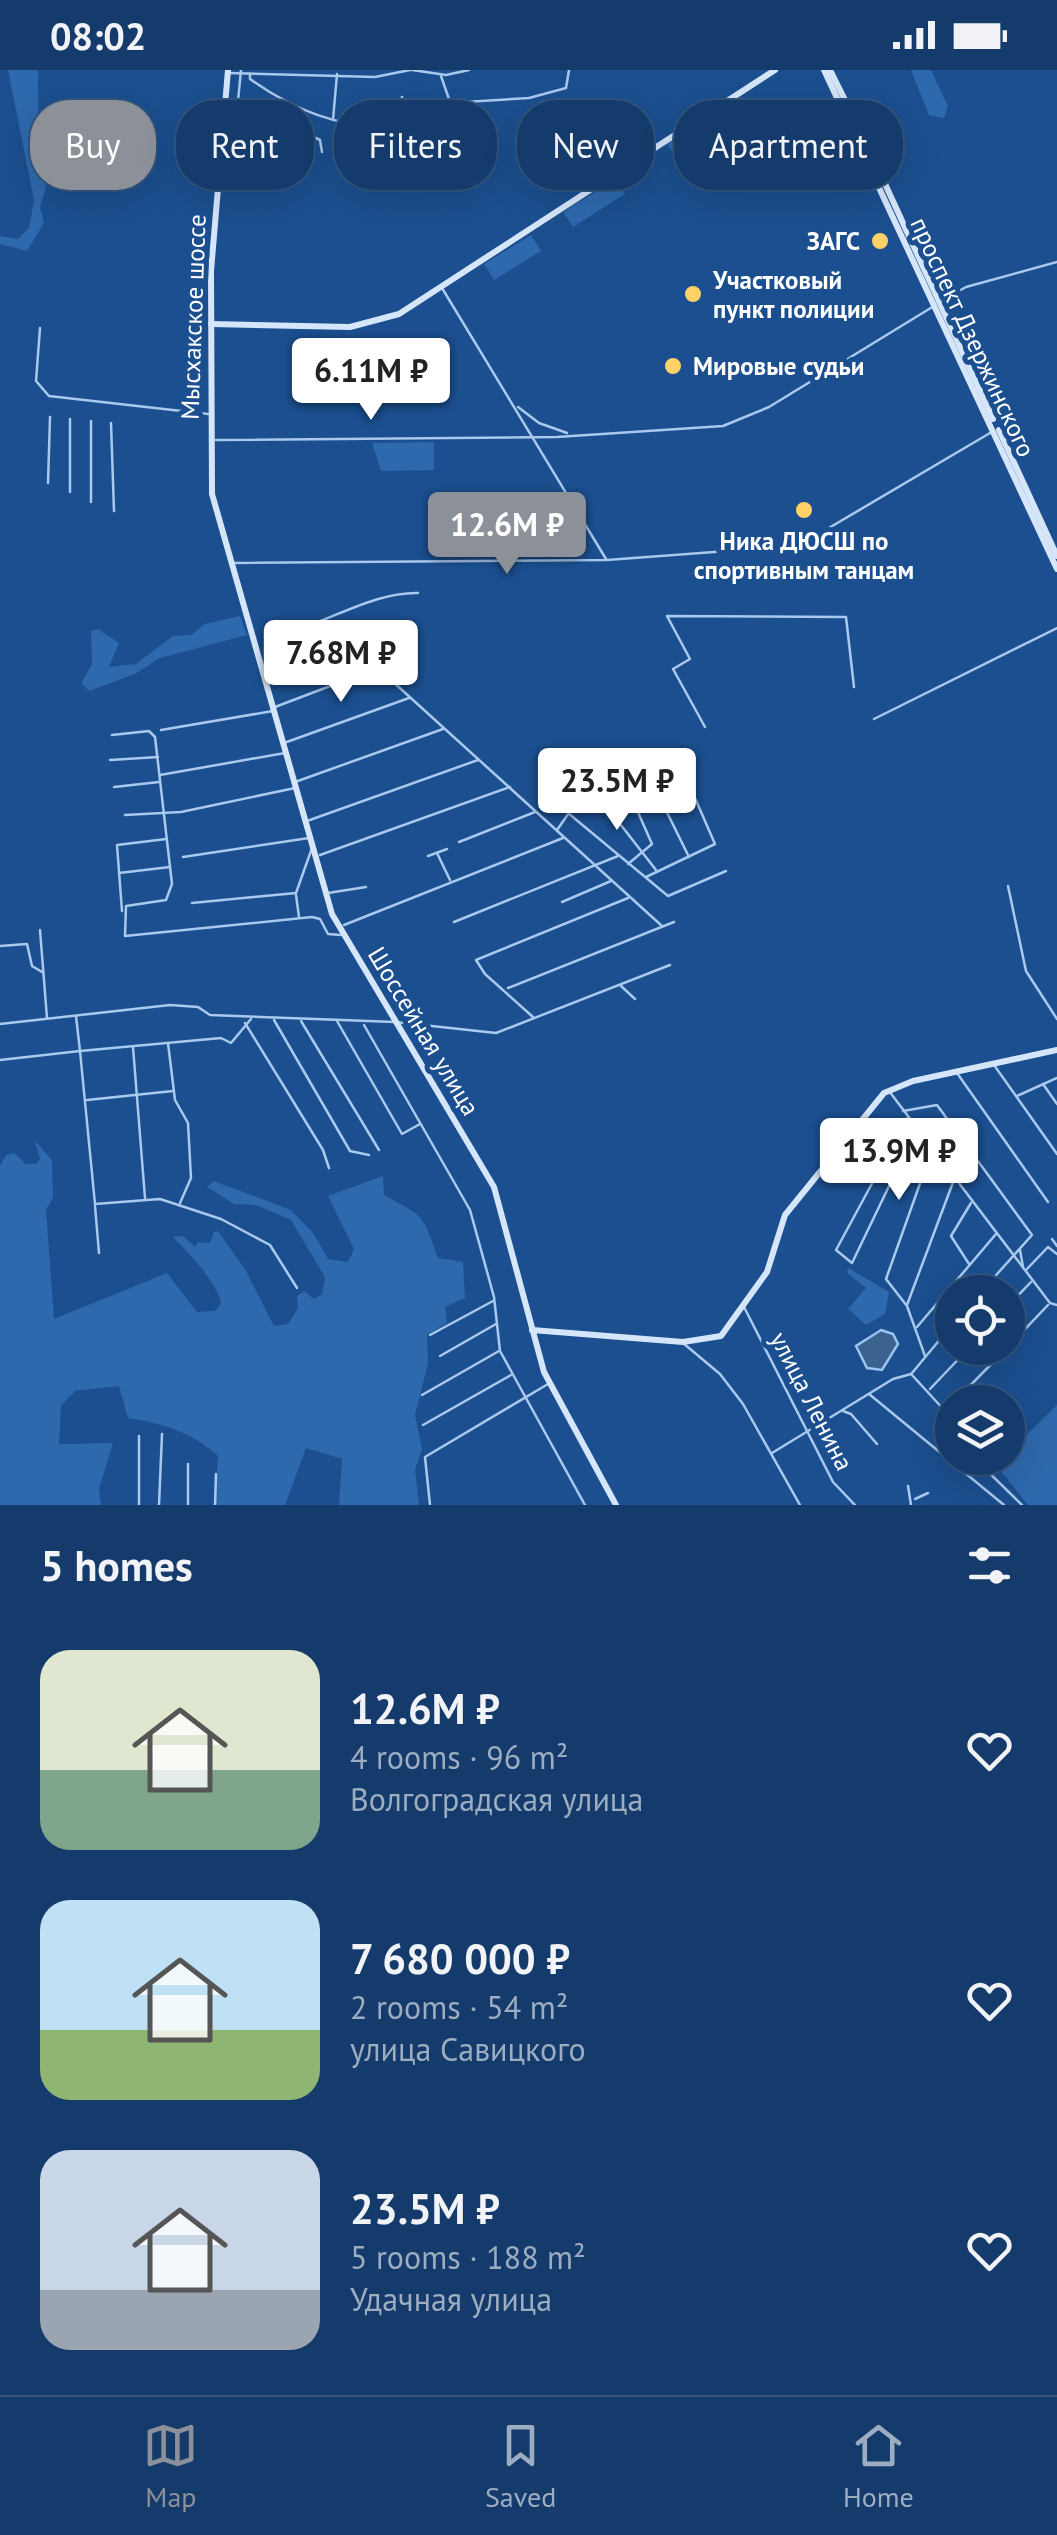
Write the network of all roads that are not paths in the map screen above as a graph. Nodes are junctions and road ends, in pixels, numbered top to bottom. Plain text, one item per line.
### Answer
1 (411, 70) edge
2 (467, 70) edge
3 (569, 70) edge
4 (827, 70) edge
5 (423, 71) edge
6 (228, 72) edge
7 (241, 72) edge
8 (386, 72) edge
9 (769, 72) edge
10 (250, 74) junction
11 (337, 74) junction
12 (440, 75) junction
13 (402, 98) dead end
14 (226, 100) edge
15 (447, 100) edge
16 (496, 100) edge
17 (333, 121) junction
18 (322, 152) dead end
19 (219, 190) edge
20 (1057, 262) edge
21 (442, 288) junction
22 (938, 303) junction
23 (211, 312) junction
24 (211, 324) junction
25 (228, 324) junction
26 (40, 328) dead end
27 (210, 338) junction
28 (513, 402) junction
29 (209, 414) junction
30 (527, 416) junction
31 (50, 417) dead end
32 (70, 420) dead end
33 (91, 421) dead end
34 (111, 423) dead end
35 (528, 429) junction
36 (996, 429) junction
37 (568, 433) junction
38 (533, 438) junction
39 (209, 440) junction
40 (48, 483) dead end
41 (70, 492) dead end
42 (91, 502) dead end
43 (114, 511) dead end
44 (1057, 556) edge
45 (607, 560) junction
46 (232, 563) junction
47 (1057, 568) edge
48 (418, 593) dead end
49 (1057, 628) edge
50 (252, 635) junction
51 (265, 636) junction
52 (376, 668) junction
53 (854, 687) dead end
54 (410, 698) junction
55 (274, 709) junction
56 (874, 719) dead end
57 (704, 727) dead end
58 (444, 728) junction
59 (161, 730) dead end
60 (112, 735) dead end
61 (284, 743) junction
62 (286, 752) junction
63 (158, 757) junction
64 (678, 759) dead end
65 (110, 760) dead end
66 (479, 760) junction
67 (160, 775) junction
68 (161, 782) junction
69 (295, 785) junction
70 (114, 786) dead end
71 (511, 786) junction
72 (164, 811) junction
73 (536, 811) junction
74 (568, 814) junction
75 (125, 815) dead end
76 (306, 822) junction
77 (556, 831) junction
78 (167, 838) junction
79 (310, 838) junction
80 (563, 838) junction
81 (459, 842) dead end
82 (448, 848) dead end
83 (643, 849) junction
84 (314, 852) junction
85 (437, 853) junction
86 (428, 856) dead end
87 (618, 856) junction
88 (183, 857) dead end
89 (689, 857) junction
90 (628, 864) junction
91 (170, 867) junction
92 (594, 867) junction
93 (657, 871) junction
94 (726, 871) dead end
95 (118, 873) junction
96 (645, 878) junction
97 (450, 881) junction
98 (611, 881) junction
99 (1008, 886) dead end
100 (366, 887) dead end
101 (296, 893) junction
102 (326, 894) junction
103 (629, 898) junction
104 (562, 902) dead end
105 (192, 903) dead end
106 (123, 914) junction
107 (300, 918) junction
108 (454, 922) dead end
109 (674, 922) dead end
110 (662, 926) junction
111 (40, 930) dead end
112 (340, 931) junction
113 (0, 946) edge
114 (670, 965) dead end
115 (42, 972) junction
116 (620, 985) junction
117 (505, 989) junction
118 (636, 999) dead end
119 (76, 1016) junction
120 (532, 1017) junction
121 (252, 1018) junction
122 (1057, 1018) edge
123 (47, 1019) junction
124 (273, 1019) junction
125 (300, 1020) junction
126 (244, 1022) junction
127 (337, 1022) junction
128 (394, 1022) junction
129 (362, 1023) junction
130 (0, 1024) edge
131 (168, 1042) junction
132 (133, 1046) junction
133 (1057, 1050) edge
134 (80, 1051) junction
135 (0, 1060) edge
136 (993, 1064) junction
137 (956, 1072) junction
138 (1057, 1078) edge
139 (1042, 1082) junction
140 (888, 1090) junction
141 (173, 1091) junction
142 (139, 1095) junction
143 (1016, 1097) junction
144 (85, 1100) junction
145 (1057, 1104) edge
146 (903, 1111) junction
147 (908, 1117) junction
148 (421, 1123) junction
149 (917, 1128) junction
150 (933, 1147) junction
151 (379, 1150) dead end
152 (1057, 1154) edge
153 (369, 1155) dead end
154 (328, 1168) dead end
155 (955, 1177) junction
156 (145, 1200) junction
157 (972, 1201) junction
158 (1048, 1202) dead end
159 (95, 1204) junction
160 (179, 1204) junction
161 (996, 1234) junction
162 (1052, 1239) dead end
163 (1057, 1246) edge
164 (1020, 1249) junction
165 (98, 1253) dead end
166 (1057, 1254) edge
167 (1013, 1256) junction
168 (970, 1265) junction
169 (1025, 1269) junction
170 (996, 1275) edge
171 (1032, 1280) junction
172 (297, 1288) dead end
173 (1025, 1288) edge
174 (494, 1300) junction
175 (1050, 1303) junction
176 (1057, 1305) edge
177 (907, 1306) junction
178 (744, 1307) junction
179 (529, 1317) junction
180 (498, 1323) junction
181 (916, 1328) junction
182 (1025, 1329) edge
183 (532, 1330) junction
184 (548, 1332) junction
185 (430, 1335) dead end
186 (683, 1342) junction
187 (935, 1345) edge
188 (536, 1347) junction
189 (500, 1351) junction
190 (440, 1356) dead end
191 (925, 1356) junction
192 (953, 1365) edge
193 (990, 1365) edge
194 (512, 1374) junction
195 (911, 1374) junction
196 (549, 1382) junction
197 (970, 1385) edge
198 (929, 1390) junction
199 (869, 1394) junction
200 (422, 1395) dead end
201 (935, 1398) edge
202 (526, 1400) junction
203 (841, 1410) junction
204 (423, 1425) dead end
205 (809, 1432) junction
206 (162, 1434) dead end
207 (139, 1436) dead end
208 (877, 1444) dead end
209 (771, 1453) junction
210 (188, 1464) dead end
211 (216, 1474) dead end
212 (991, 1475) edge
213 (908, 1486) dead end
214 (928, 1493) dead end
215 (912, 1502) edge
216 (139, 1505) edge
217 (159, 1505) edge
218 (188, 1505) edge
219 (215, 1505) edge
220 (430, 1505) edge
221 (585, 1505) edge
222 (616, 1505) edge
223 (800, 1505) edge
224 (855, 1505) edge
225 (1004, 1505) edge
226 (1022, 1505) edge

1 - 5 street
1 - 8 street
2 - 12 street
3 - 16 street
4 - 22 street, проспект Дзержинского
5 - 12 street
6 - 7 street
6 - 14 street, Мысхакское шоссе
7 - 10 street
7 - 18 street
8 - 11 street
9 - 21 street
10 - 11 street
10 - 17 street
11 - 17 street
12 - 15 street
13 - 17 street
19 - 23 street, Мысхакское шоссе
20 - 22 street
21 - 25 street
21 - 28 street
22 - 36 street, проспект Дзержинского
22 - 37 street
23 - 24 street, Мысхакское шоссе
23 - 25 street
24 - 25 street
24 - 27 street, Мысхакское шоссе
25 - 27 street
26 - 29 street
27 - 29 street, Мысхакское шоссе
28 - 30 street
28 - 35 street
29 - 39 street, Мысхакское шоссе
30 - 35 street
30 - 37 street
31 - 40 street
32 - 41 street
33 - 42 street
34 - 43 street
35 - 38 street
36 - 44 street, проспект Дзержинского
36 - 45 street
36 - 47 street, проспект Дзержинского
37 - 38 street
38 - 39 street
38 - 45 street
39 - 46 street, Мысхакское шоссе
45 - 46 street
46 - 50 street, Шоссейная улица
48 - 51 street
49 - 56 street
50 - 51 street
50 - 55 street, Шоссейная улица
51 - 52 street
52 - 54 street
52 - 55 street
53 - 57 street
54 - 58 street
54 - 61 street
55 - 59 street
55 - 61 street, Шоссейная улица
58 - 66 street
58 - 69 street
60 - 63 street
61 - 62 street, Шоссейная улица
62 - 67 street
62 - 69 street, Шоссейная улица
63 - 65 street
63 - 67 street
64 - 89 street
66 - 71 street
66 - 76 street
67 - 68 street
68 - 70 street
68 - 72 street
69 - 72 street
69 - 76 street, Шоссейная улица
71 - 73 street
71 - 84 street
72 - 75 street
72 - 78 street
73 - 77 street
73 - 81 street
74 - 77 street
74 - 83 street
74 - 87 street
76 - 79 street, Шоссейная улица
77 - 80 street
78 - 91 street
78 - 95 street
79 - 84 street, Шоссейная улица
79 - 88 street
80 - 92 street
80 - 97 street
82 - 85 street
83 - 89 street
83 - 90 street
83 - 93 street
84 - 101 street
84 - 102 street, Шоссейная улица
85 - 86 street
85 - 97 street
87 - 90 street
87 - 92 street
89 - 93 street
90 - 96 street
91 - 95 street
91 - 106 street
92 - 98 street
92 - 108 street
93 - 96 street
94 - 96 street
95 - 106 street
97 - 112 street
98 - 103 street
98 - 104 street
99 - 122 street
100 - 102 street
101 - 105 street
101 - 107 street
102 - 112 street, Шоссейная улица
103 - 110 street
103 - 117 street
106 - 107 street
107 - 112 street
109 - 110 street
110 - 117 street
111 - 115 street
112 - 128 street, Шоссейная улица
113 - 115 street
114 - 116 street
115 - 123 street
116 - 118 street
116 - 120 street
117 - 120 street
119 - 121 street
119 - 123 street
119 - 134 street
120 - 128 street
121 - 124 street
121 - 126 street
123 - 130 street
124 - 125 street
124 - 153 street
125 - 127 street
125 - 151 street
126 - 131 street
126 - 154 street
127 - 129 street
127 - 148 street
128 - 129 street
128 - 179 street, Шоссейная улица
129 - 148 street
131 - 132 street
131 - 141 street
132 - 134 street
132 - 142 street
133 - 136 street
134 - 135 street
134 - 144 street
136 - 137 street
136 - 143 street
137 - 140 street
137 - 158 street
138 - 139 street
139 - 143 street
139 - 145 street
140 - 146 street
140 - 178 street
141 - 142 street
141 - 160 street
142 - 144 street
142 - 156 street
143 - 152 street
144 - 159 street
146 - 147 street
146 - 164 street
147 - 149 street
147 - 149 street
148 - 174 street
149 - 150 street
150 - 155 street
150 - 177 street
155 - 157 street
155 - 177 street
156 - 159 street
156 - 160 street
157 - 161 street
157 - 168 street
159 - 165 street
160 - 172 street
161 - 167 street
161 - 168 street
162 - 163 street
164 - 167 street
164 - 169 street
166 - 169 street
167 - 169 street
167 - 170 street
168 - 181 street
169 - 171 street
171 - 173 street
171 - 175 street
174 - 180 street
174 - 185 street
175 - 176 street
175 - 182 street
177 - 181 street
178 - 186 street
178 - 205 street, улица Ленина
179 - 183 street, Шоссейная улица
179 - 184 street
180 - 189 street
180 - 190 street
181 - 191 street
183 - 184 street
183 - 188 street, Шоссейная улица
184 - 186 street
184 - 188 street
186 - 209 street
187 - 191 street
188 - 196 street, Шоссейная улица
189 - 194 street
189 - 200 street
191 - 195 street
192 - 198 street
193 - 197 street
194 - 202 street
194 - 204 street
195 - 198 street
195 - 199 street
196 - 202 street
196 - 222 street, Шоссейная улица
198 - 201 street
199 - 203 street
199 - 225 street
202 - 220 street
202 - 221 street
203 - 205 street
203 - 208 street
205 - 209 street
205 - 224 street, улица Ленина
206 - 217 street
207 - 216 street
209 - 223 street
210 - 218 street
211 - 219 street
212 - 226 street
213 - 215 street
214 - 215 street

